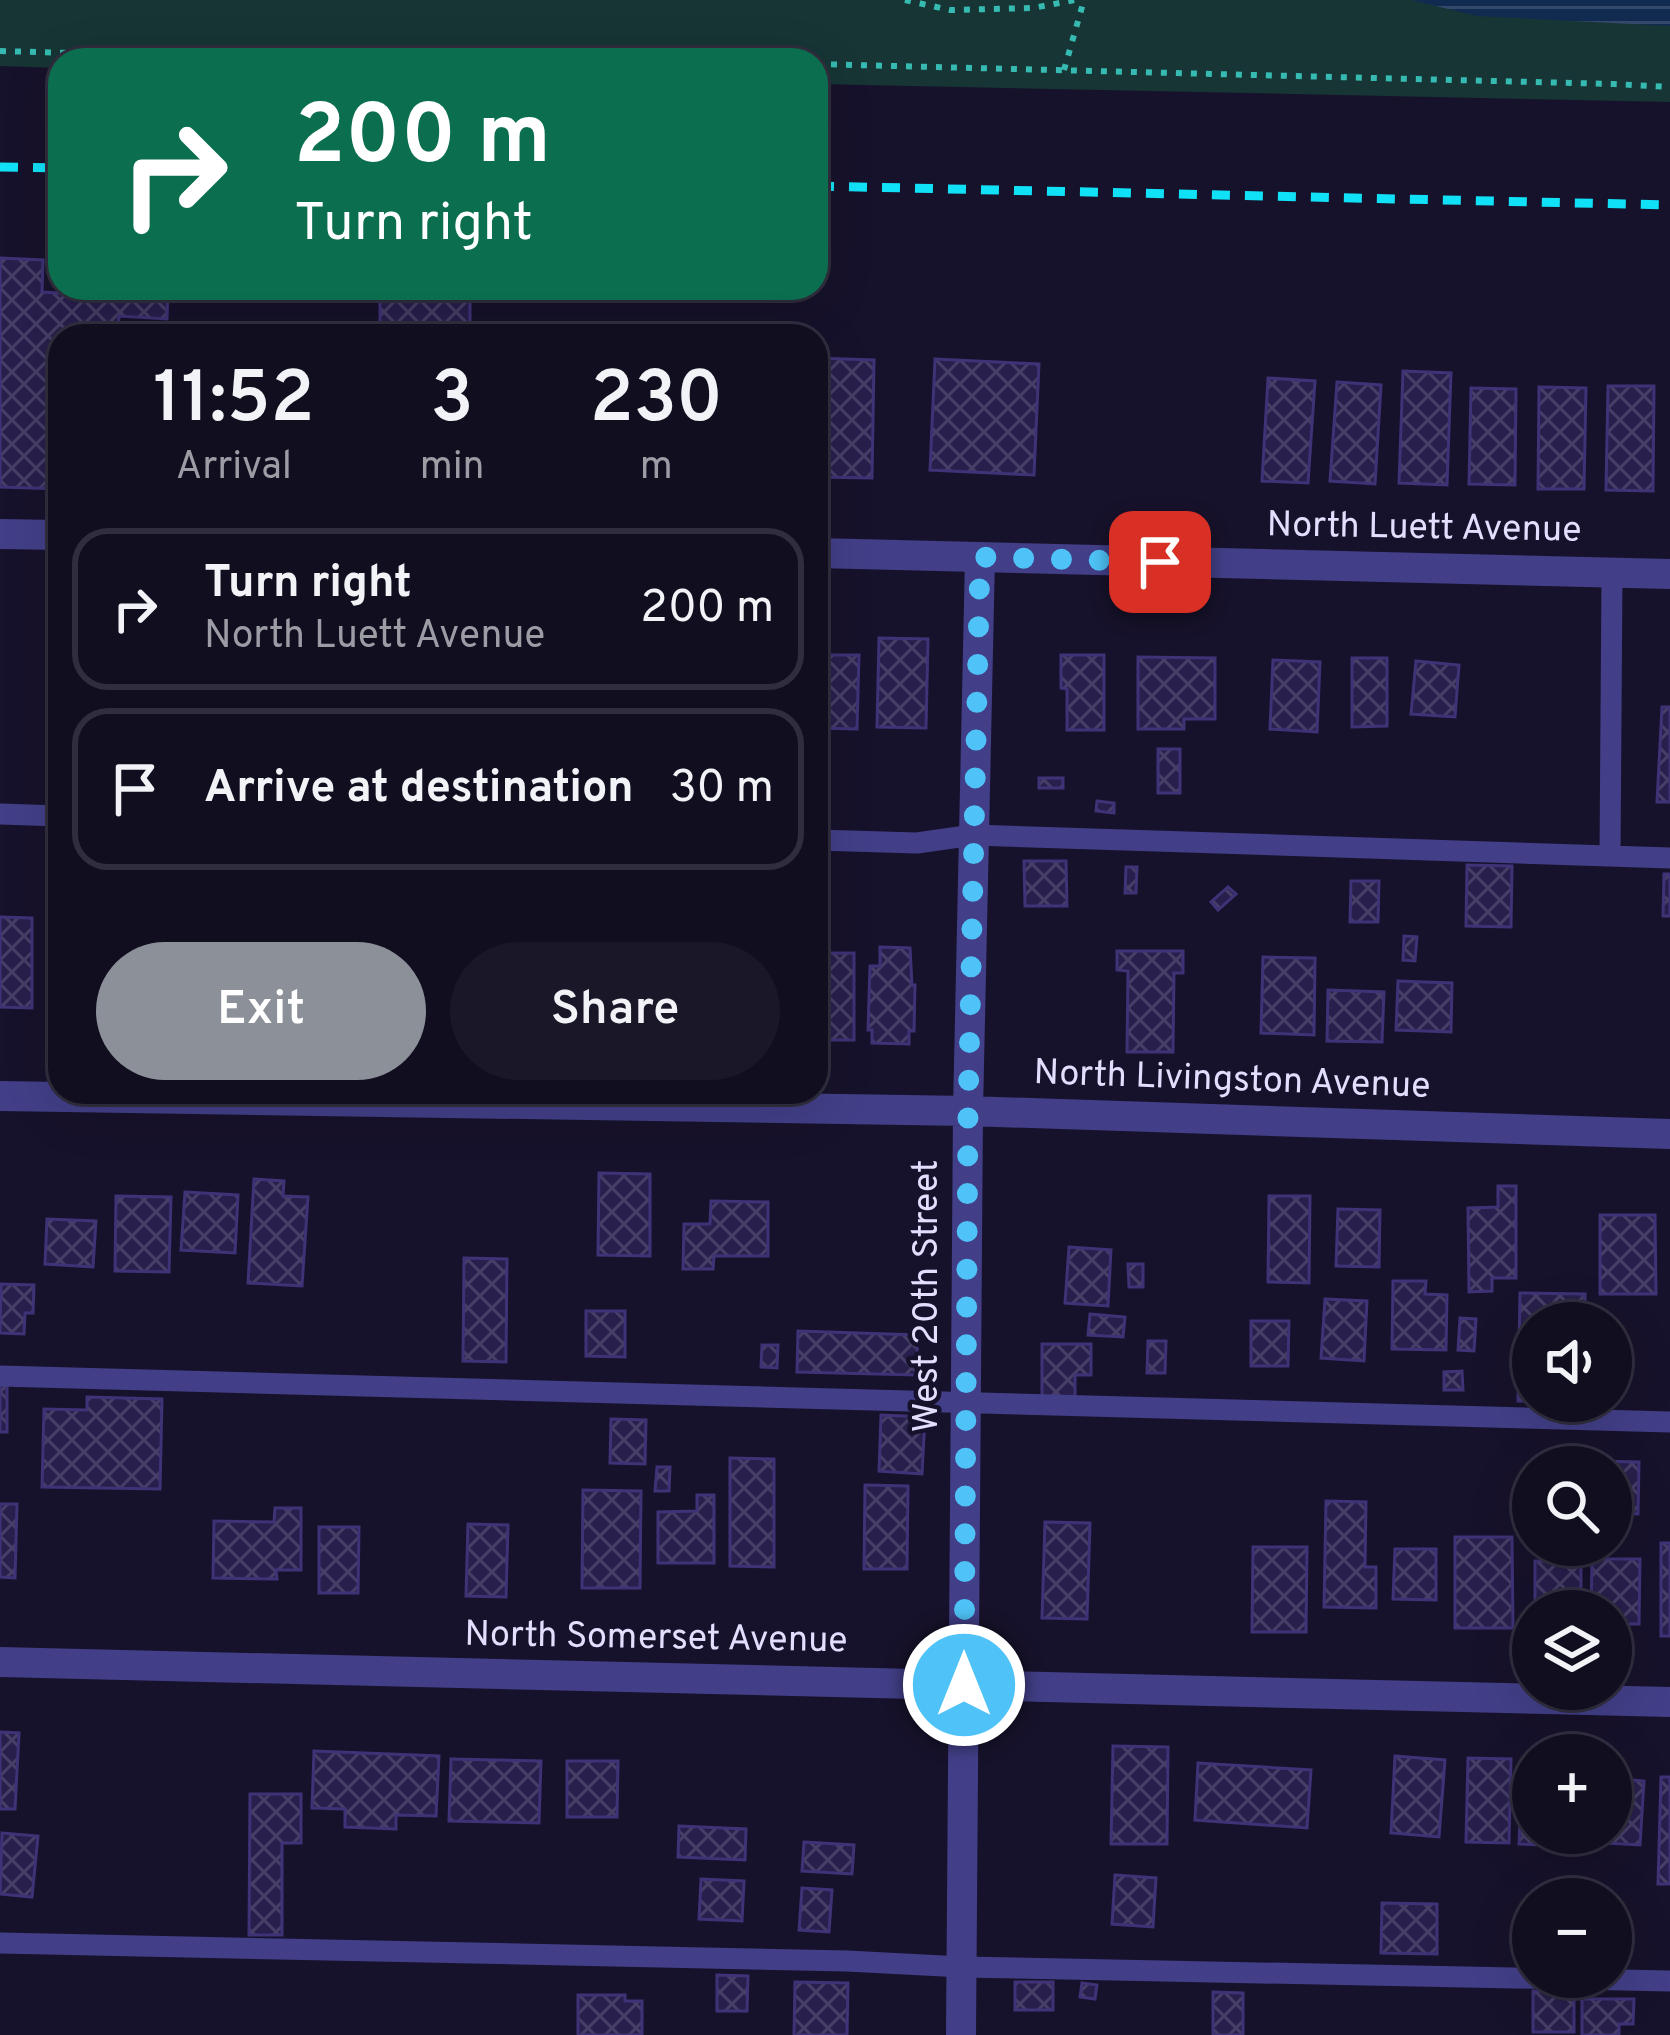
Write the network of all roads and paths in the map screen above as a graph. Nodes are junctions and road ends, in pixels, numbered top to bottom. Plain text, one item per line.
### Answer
1 (904, 0) edge
2 (1080, 0) edge
3 (0, 51) edge
4 (48, 52) edge
5 (828, 64) edge
6 (1064, 70) junction
7 (1670, 87) edge
8 (0, 533) edge
9 (48, 535) edge
10 (828, 554) edge
11 (980, 557) junction
12 (1612, 573) junction
13 (1670, 574) edge
14 (0, 814) edge
15 (48, 816) edge
16 (974, 835) junction
17 (828, 840) edge
18 (1610, 856) junction
19 (1670, 858) edge
20 (0, 1096) edge
21 (48, 1097) edge
22 (516, 1104) edge
23 (968, 1111) junction
24 (1670, 1134) edge
25 (0, 1376) edge
26 (966, 1402) junction
27 (1670, 1422) edge
28 (0, 1662) edge
29 (964, 1685) junction
30 (1670, 1702) edge
31 (0, 1942) edge
32 (962, 1967) junction
33 (1670, 1981) edge
34 (962, 2035) edge

1 - 2 path
2 - 6 path
3 - 4 path
5 - 6 path
6 - 7 path
8 - 9 street
10 - 11 street, North Luett Avenue
11 - 12 street, North Luett Avenue
11 - 16 street, West 20th Street
12 - 13 street, North Luett Avenue
12 - 18 lane
14 - 15 lane
16 - 17 lane
16 - 18 lane
16 - 23 street, West 20th Street
18 - 19 lane
20 - 21 street, North Livingston Avenue
22 - 23 street, North Livingston Avenue
23 - 24 street, North Livingston Avenue
23 - 26 street, West 20th Street
25 - 26 lane
26 - 27 lane
26 - 29 street, West 20th Street
28 - 29 street, North Somerset Avenue
29 - 30 street, North Somerset Avenue
29 - 32 street, West 20th Street
31 - 32 lane
32 - 33 lane
32 - 34 street, West 20th Street

